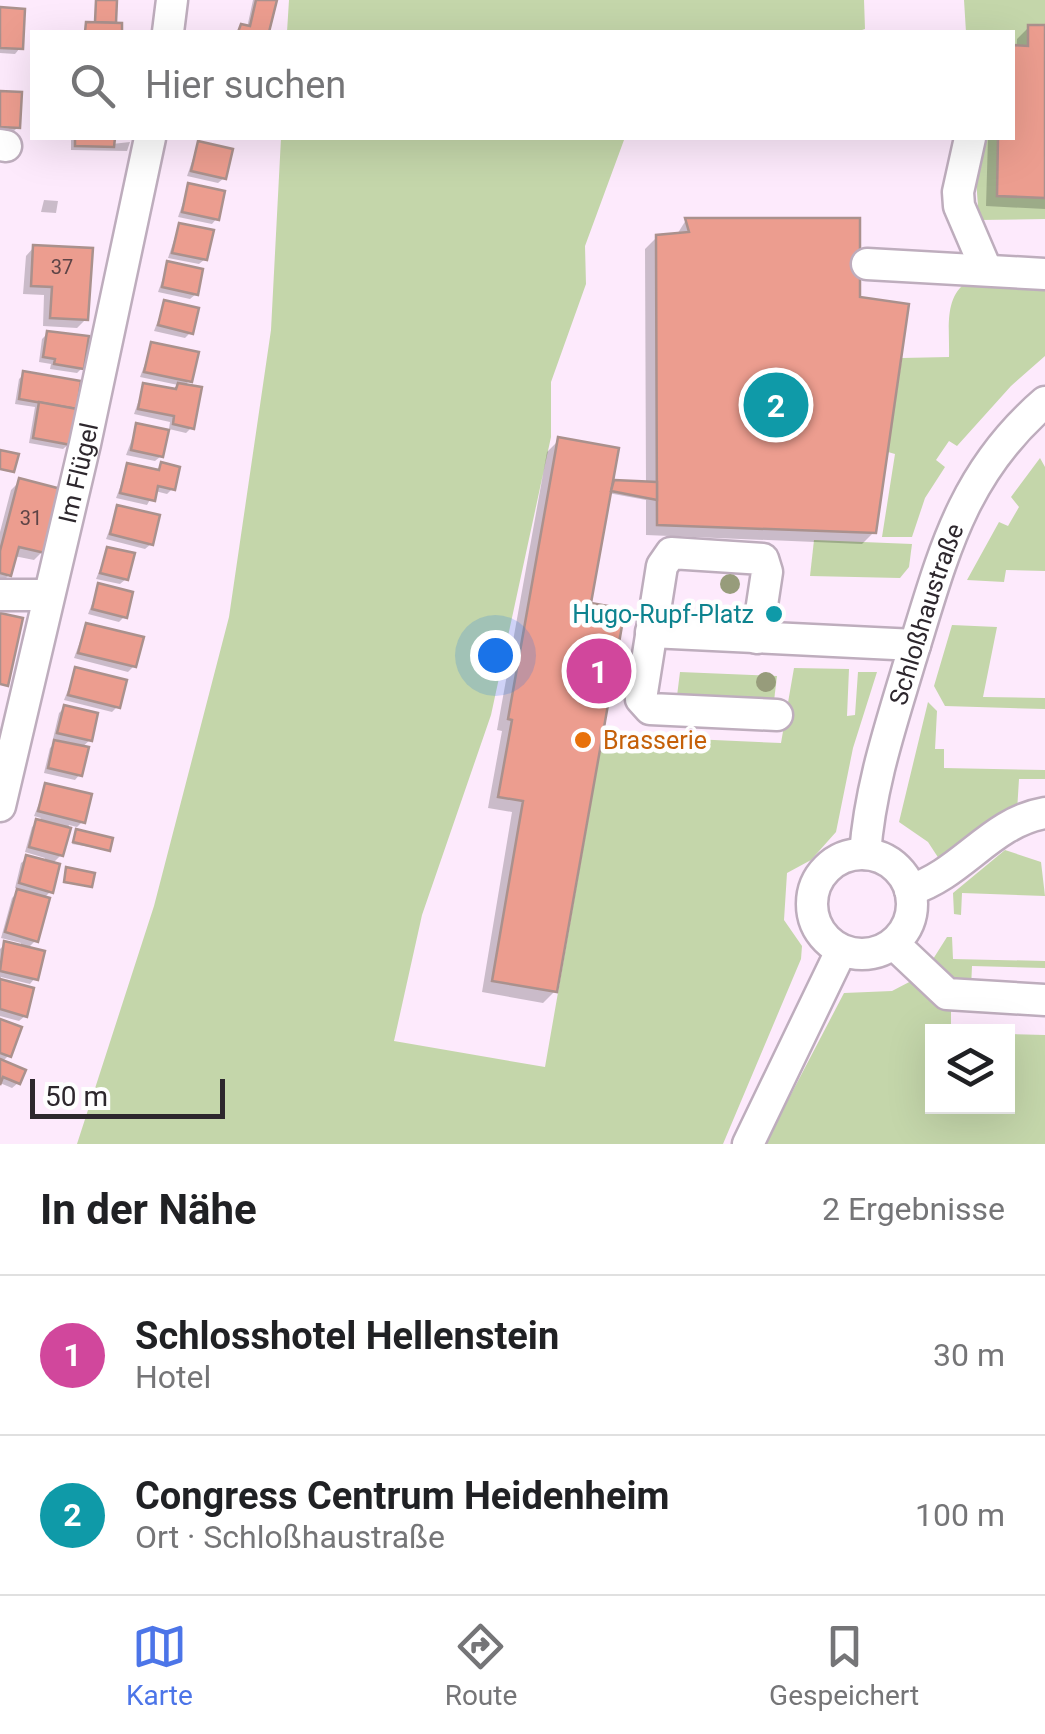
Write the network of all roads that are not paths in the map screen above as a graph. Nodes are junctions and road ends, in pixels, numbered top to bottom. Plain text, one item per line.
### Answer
1 (172, 0) edge
2 (168, 30) edge
3 (150, 140) edge
4 (970, 140) edge
5 (867, 264) dead end
6 (986, 270) junction
7 (1045, 274) edge
8 (1045, 402) edge
9 (0, 594) edge
10 (48, 595) junction
11 (651, 632) junction
12 (757, 638) junction
13 (916, 645) junction
14 (776, 715) dead end
15 (0, 806) edge
16 (1045, 813) edge
17 (866, 854) junction
18 (910, 890) junction
19 (894, 944) junction
20 (841, 951) junction
21 (1045, 1000) edge
22 (748, 1144) edge

1 - 2 street
3 - 10 street, Im Flügel
4 - 6 street
5 - 6 street
6 - 7 street
8 - 13 street, Schloßhaustraße
9 - 10 street
10 - 15 street, Im Flügel
11 - 12 street
11 - 12 street
11 - 14 street
12 - 13 street
13 - 17 street, Schloßhaustraße
16 - 18 street
17 - 18 street
17 - 20 street
18 - 19 street
19 - 20 street
19 - 21 street
20 - 22 street

